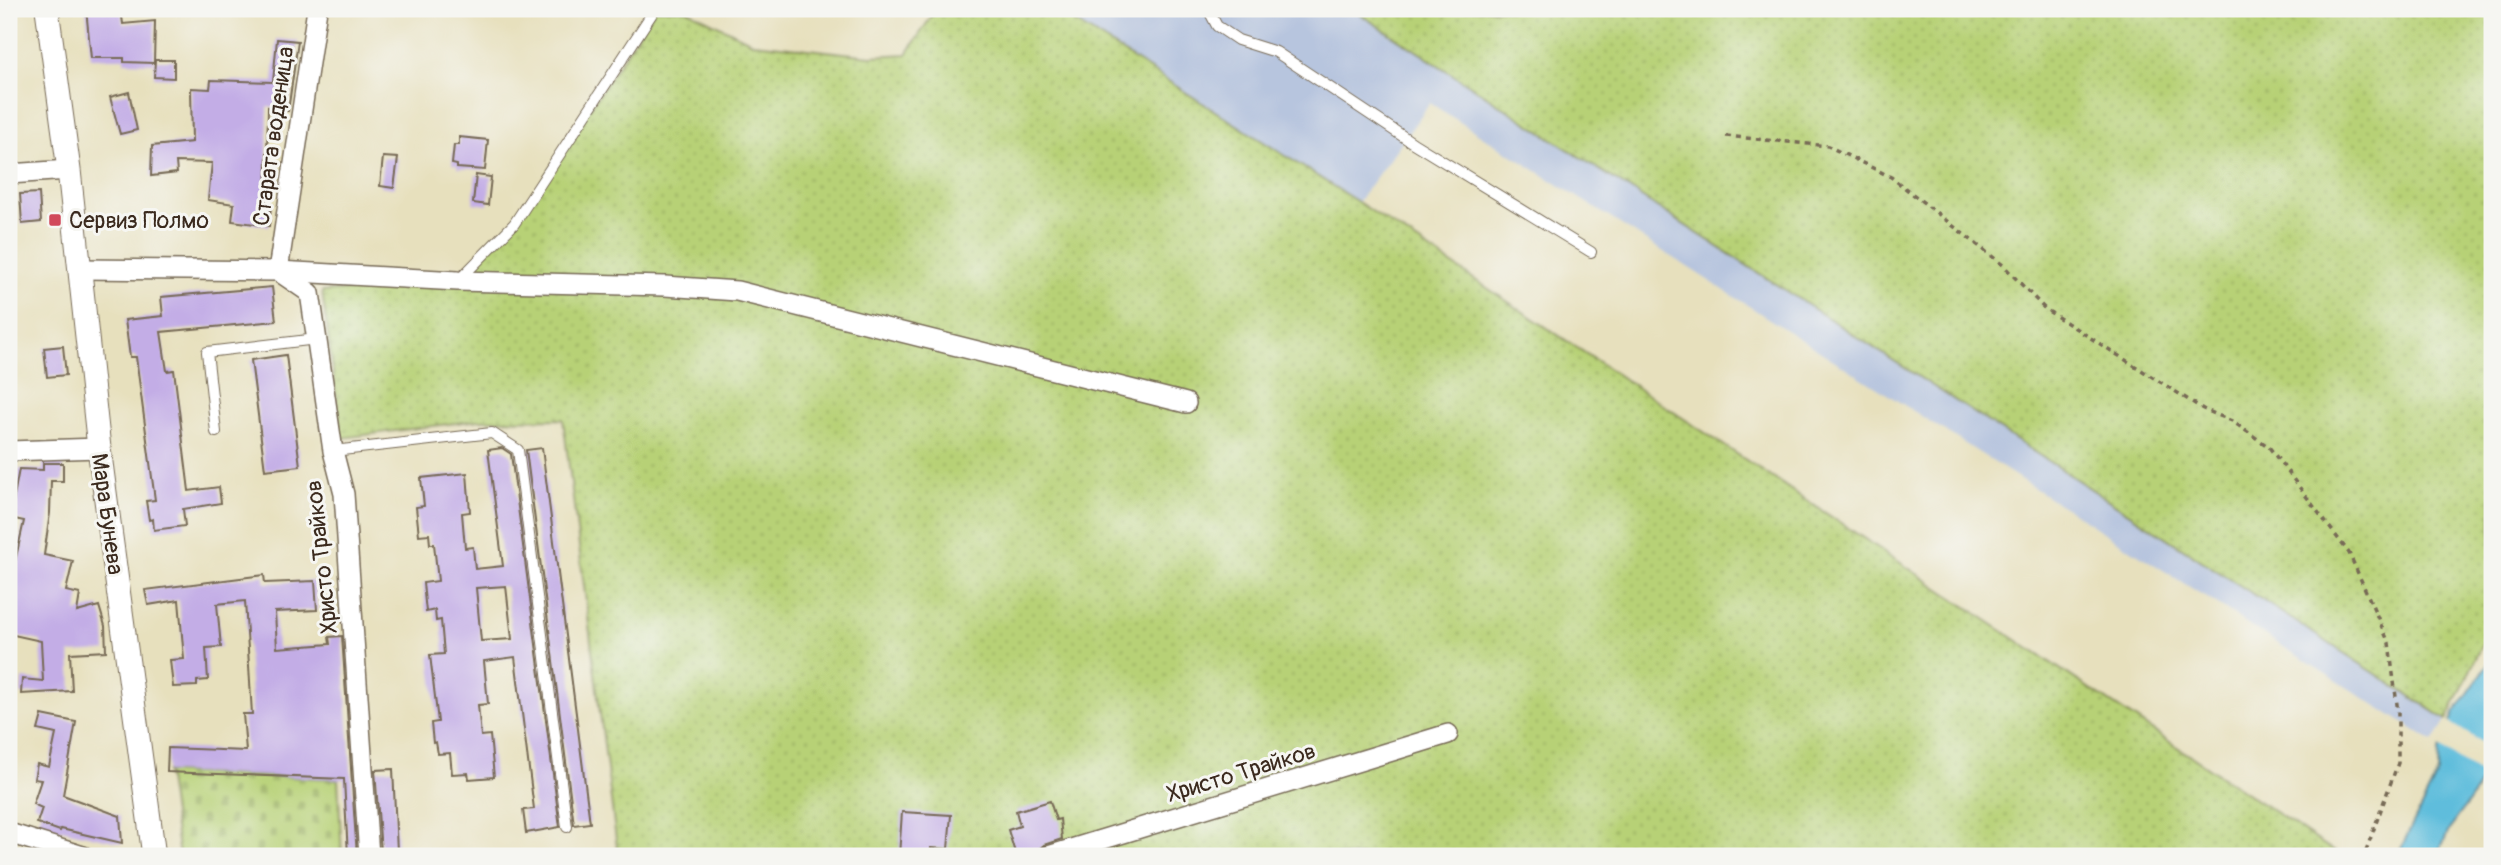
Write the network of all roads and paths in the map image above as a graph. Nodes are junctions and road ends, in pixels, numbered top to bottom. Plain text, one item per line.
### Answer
1 (47, 9) edge
2 (317, 9) edge
3 (655, 9) edge
4 (1208, 9) edge
5 (1726, 136) dead end
6 (69, 170) junction
7 (9, 174) edge
8 (1591, 253) dead end
9 (79, 269) junction
10 (278, 271) junction
11 (458, 281) junction
12 (317, 339) junction
13 (1186, 403) dead end
14 (216, 432) dead end
15 (99, 447) junction
16 (9, 451) edge
17 (333, 451) junction
18 (1448, 734) dead end
19 (567, 827) dead end
20 (9, 833) edge
21 (83, 856) edge
22 (154, 856) edge
23 (369, 856) edge
24 (1048, 856) edge
25 (2364, 856) edge

1 - 6 street, Мара Бунева
2 - 10 street, Старата воденица
3 - 11 lane
4 - 8 lane
5 - 25 path
6 - 7 street
6 - 9 street, Мара Бунева
9 - 10 street
9 - 15 street, Мара Бунева
10 - 11 street
10 - 12 street, Христо Трайков
11 - 13 street
12 - 14 lane
12 - 17 street, Христо Трайков
15 - 16 street
15 - 22 street, Мара Бунева
17 - 19 lane
17 - 23 street, Христо Трайков
18 - 24 street, Христо Трайков
20 - 21 street

